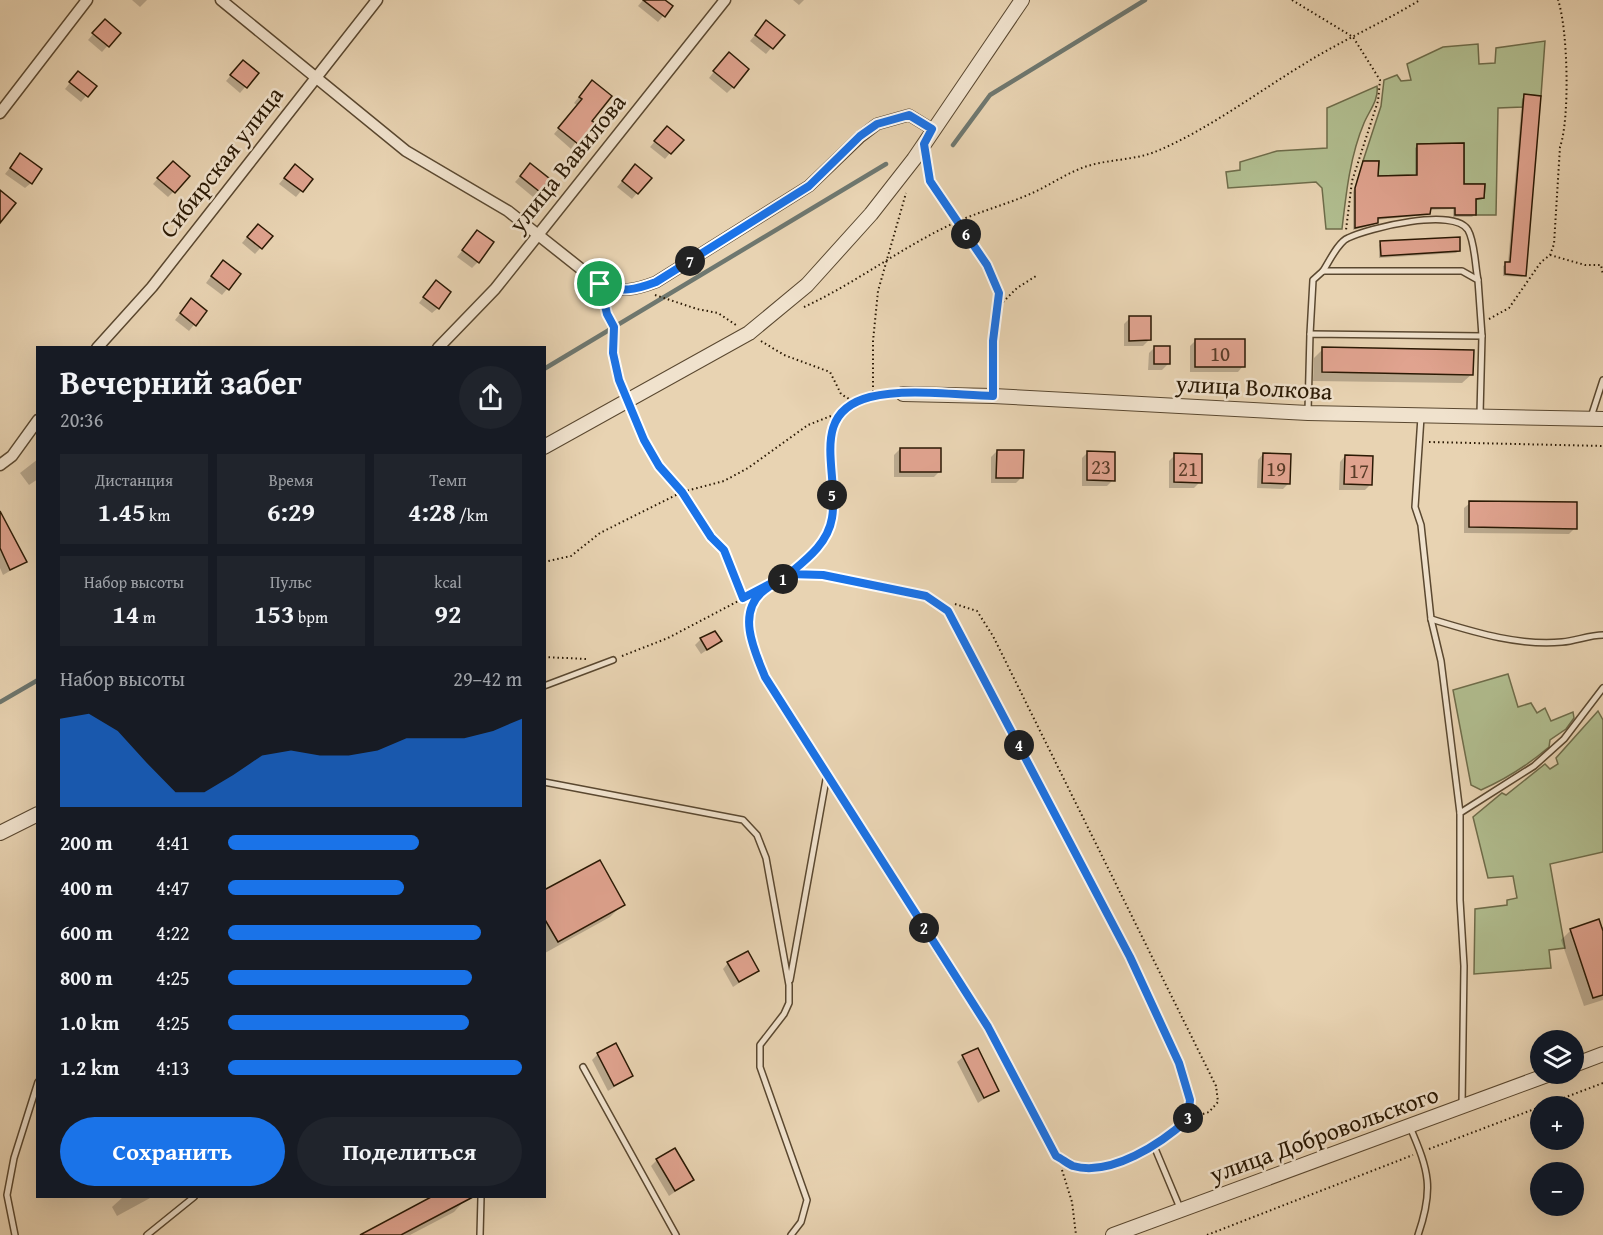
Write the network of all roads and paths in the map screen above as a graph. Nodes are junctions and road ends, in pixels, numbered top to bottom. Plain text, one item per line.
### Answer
1 (87, 0) edge
2 (221, 0) edge
3 (377, 0) edge
4 (725, 0) edge
5 (1022, 0) edge
6 (1292, 0) edge
7 (1420, 0) edge
8 (1558, 0) edge
9 (1353, 38) junction
10 (314, 76) junction
11 (0, 113) edge
12 (932, 129) junction
13 (924, 144) junction
14 (906, 191) dead end
15 (956, 222) junction
16 (538, 233) junction
17 (1346, 238) junction
18 (1550, 255) junction
19 (886, 260) junction
20 (1323, 271) junction
21 (1603, 275) edge
22 (1036, 276) dead end
23 (1478, 280) junction
24 (600, 284) junction
25 (998, 307) junction
26 (797, 310) dead end
27 (1482, 323) junction
28 (1310, 334) junction
29 (1482, 336) junction
30 (99, 346) edge
31 (440, 346) edge
32 (1603, 380) edge
33 (903, 394) joint
34 (873, 396) junction
35 (993, 396) junction
36 (626, 402) junction
37 (842, 411) junction
38 (1308, 413) junction
39 (1421, 416) junction
40 (1480, 417) junction
41 (1597, 419) edge
42 (36, 423) edge
43 (1420, 442) junction
44 (546, 446) edge
45 (1603, 446) edge
46 (0, 465) edge
47 (682, 492) junction
48 (546, 562) edge
49 (789, 574) junction
50 (753, 594) dead end
51 (926, 596) junction
52 (743, 598) junction
53 (1431, 619) junction
54 (1603, 635) edge
55 (546, 657) edge
56 (590, 659) dead end
57 (613, 660) joint
58 (546, 685) edge
59 (1603, 688) edge
60 (827, 774) junction
61 (546, 782) edge
62 (1460, 813) junction
63 (36, 815) edge
64 (0, 833) edge
65 (789, 985) junction
66 (1603, 1054) edge
67 (1584, 1061) edge
68 (583, 1067) dead end
69 (1530, 1082) edge
70 (1603, 1083) edge
71 (36, 1088) edge
72 (1462, 1107) junction
73 (1188, 1119) junction
74 (1410, 1127) junction
75 (1154, 1146) junction
76 (1421, 1152) junction
77 (1056, 1156) junction
78 (0, 1186) edge
79 (7, 1195) junction
80 (193, 1198) edge
81 (481, 1198) edge
82 (1181, 1210) junction
83 (15, 1234) edge
84 (147, 1235) edge
85 (480, 1235) edge
86 (676, 1235) edge
87 (790, 1235) edge
88 (1076, 1235) edge
89 (1113, 1235) edge
90 (1207, 1235) edge
91 (1418, 1235) edge

1 - 11 street
2 - 10 street
3 - 10 street, Сибирская улица
4 - 16 street, улица Вавилова
5 - 12 street
6 - 9 path
7 - 9 path
8 - 18 path
9 - 15 path
9 - 17 path
10 - 16 street
10 - 30 street, Сибирская улица
12 - 13 street
12 - 24 street
13 - 15 path
13 - 36 street
14 - 19 path
15 - 19 path
15 - 25 path
16 - 24 street
16 - 31 street, улица Вавилова
17 - 20 lane
17 - 23 lane
18 - 21 path
18 - 27 path
19 - 26 path
19 - 34 path
20 - 23 lane
20 - 28 lane
22 - 25 path
23 - 27 lane
24 - 36 path
25 - 35 path
27 - 29 lane
28 - 29 lane
28 - 38 lane
29 - 40 lane
32 - 41 lane
33 - 34 path
33 - 35 street, улица Волкова
34 - 37 path
35 - 38 street, улица Волкова
36 - 44 street
36 - 47 path
37 - 47 path
37 - 49 path
38 - 39 street, улица Волкова
39 - 40 street, улица Волкова
39 - 43 lane
40 - 41 street, улица Волкова
42 - 46 street
43 - 45 path
43 - 53 lane
47 - 48 path
47 - 52 path
49 - 51 lane
49 - 60 lane
50 - 52 path
51 - 73 lane
51 - 73 path
52 - 57 path
53 - 54 lane
53 - 62 lane
55 - 56 path
57 - 58 lane
59 - 62 lane
60 - 65 lane
60 - 77 lane
61 - 65 lane
62 - 72 lane
63 - 64 street
65 - 87 lane
66 - 67 street
68 - 86 lane
69 - 72 street, улица Добровольского
70 - 76 path
71 - 79 lane
72 - 74 street, улица Добровольского
73 - 75 lane
74 - 76 lane
74 - 82 street, улица Добровольского
75 - 77 lane
75 - 82 lane
76 - 90 path
76 - 91 lane
77 - 88 path
78 - 79 lane
79 - 83 lane
80 - 84 lane
81 - 85 lane
82 - 89 street, улица Добровольского

